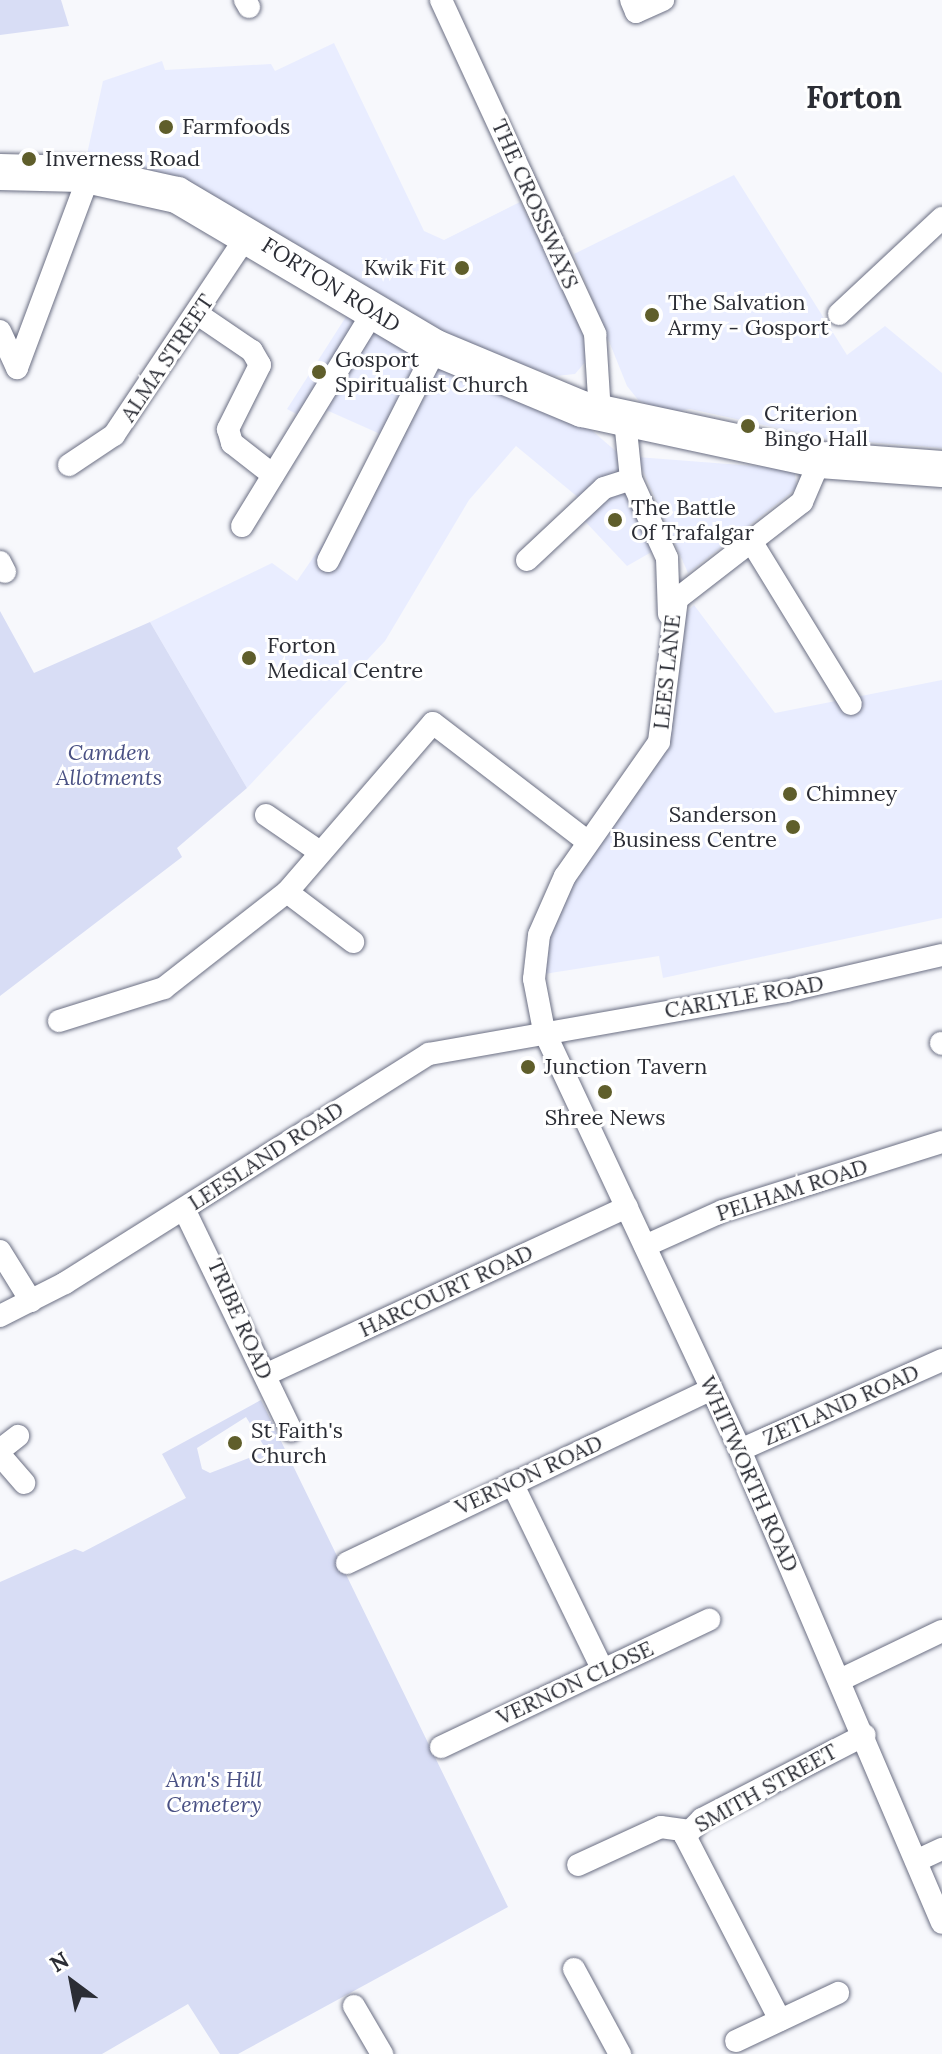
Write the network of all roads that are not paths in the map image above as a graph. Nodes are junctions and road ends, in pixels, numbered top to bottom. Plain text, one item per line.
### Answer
1 (441, 0) edge
2 (631, 0) edge
3 (663, 0) edge
4 (0, 172) edge
5 (89, 175) junction
6 (942, 218) edge
7 (248, 234) junction
8 (373, 312) junction
9 (839, 314) dead end
10 (199, 315) junction
11 (0, 331) edge
12 (436, 348) junction
13 (612, 417) junction
14 (820, 460) junction
15 (69, 465) dead end
16 (942, 469) edge
17 (273, 475) junction
18 (631, 479) junction
19 (242, 526) dead end
20 (751, 541) junction
21 (667, 558) junction
22 (527, 560) dead end
23 (328, 561) dead end
24 (703, 577) junction
25 (669, 619) junction
26 (851, 704) dead end
27 (266, 815) dead end
28 (588, 842) junction
29 (317, 850) junction
30 (287, 892) junction
31 (353, 942) dead end
32 (942, 955) edge
33 (59, 1021) dead end
34 (544, 1031) junction
35 (942, 1142) edge
36 (627, 1207) junction
37 (184, 1209) junction
38 (645, 1246) junction
39 (0, 1251) edge
40 (31, 1301) junction
41 (0, 1316) edge
42 (942, 1360) edge
43 (265, 1375) junction
44 (712, 1389) junction
45 (291, 1430) dead end
46 (6, 1447) edge
47 (740, 1450) junction
48 (24, 1483) dead end
49 (512, 1483) junction
50 (347, 1563) dead end
51 (709, 1620) dead end
52 (942, 1631) edge
53 (603, 1670) junction
54 (840, 1680) junction
55 (865, 1735) junction
56 (441, 1747) dead end
57 (688, 1831) junction
58 (942, 1849) edge
59 (916, 1861) junction
60 (578, 1865) dead end
61 (942, 1923) edge
62 (574, 1969) dead end
63 (838, 1993) dead end
64 (354, 2006) dead end
65 (780, 2020) junction
66 (736, 2041) dead end
67 (382, 2054) edge
68 (620, 2054) edge

1 - 13 street, THE CROSSWAYS
2 - 3 street
4 - 5 main road, FORTON ROAD
5 - 7 main road, FORTON ROAD
5 - 11 street
6 - 9 street
7 - 8 main road, FORTON ROAD
7 - 10 street, ALMA STREET
8 - 12 main road, FORTON ROAD
8 - 17 street
10 - 15 street, ALMA STREET
10 - 17 street
12 - 13 main road, FORTON ROAD
12 - 23 street
13 - 14 main road, FORTON ROAD
13 - 18 street, THE CROSSWAYS
14 - 16 main road, FORTON ROAD
14 - 20 street, LEES LANE
17 - 19 street
18 - 21 street, THE CROSSWAYS
18 - 22 street
20 - 24 street, LEES LANE
20 - 26 street
21 - 24 street
21 - 25 street
24 - 25 street, LEES LANE
25 - 28 street, LEES LANE
27 - 29 street
28 - 29 street
28 - 34 street, LEES LANE
29 - 30 street
30 - 31 street
30 - 33 street
32 - 34 street, CARLYLE ROAD
34 - 36 street, WHITWORTH ROAD
34 - 37 street, LEESLAND ROAD
35 - 38 street, PELHAM ROAD
36 - 38 street, WHITWORTH ROAD
36 - 43 street, HARCOURT ROAD
37 - 40 street, LEESLAND ROAD
37 - 43 street, TRIBE ROAD
38 - 44 street, WHITWORTH ROAD
39 - 40 street
40 - 41 street, LEESLAND ROAD
42 - 47 street, ZETLAND ROAD
43 - 45 street, TRIBE ROAD
44 - 47 street, WHITWORTH ROAD
44 - 49 street, VERNON ROAD
46 - 48 street
47 - 54 street, WHITWORTH ROAD
49 - 50 street, VERNON ROAD
49 - 53 street
51 - 53 street, VERNON CLOSE
52 - 54 street
53 - 56 street, VERNON CLOSE
54 - 55 street, WHITWORTH ROAD
55 - 57 street, SMITH STREET
55 - 59 street, WHITWORTH ROAD
57 - 60 street
57 - 65 street, SMITH STREET
58 - 59 street
59 - 61 street, WHITWORTH ROAD
62 - 68 street
63 - 65 street
64 - 67 street
65 - 66 street

